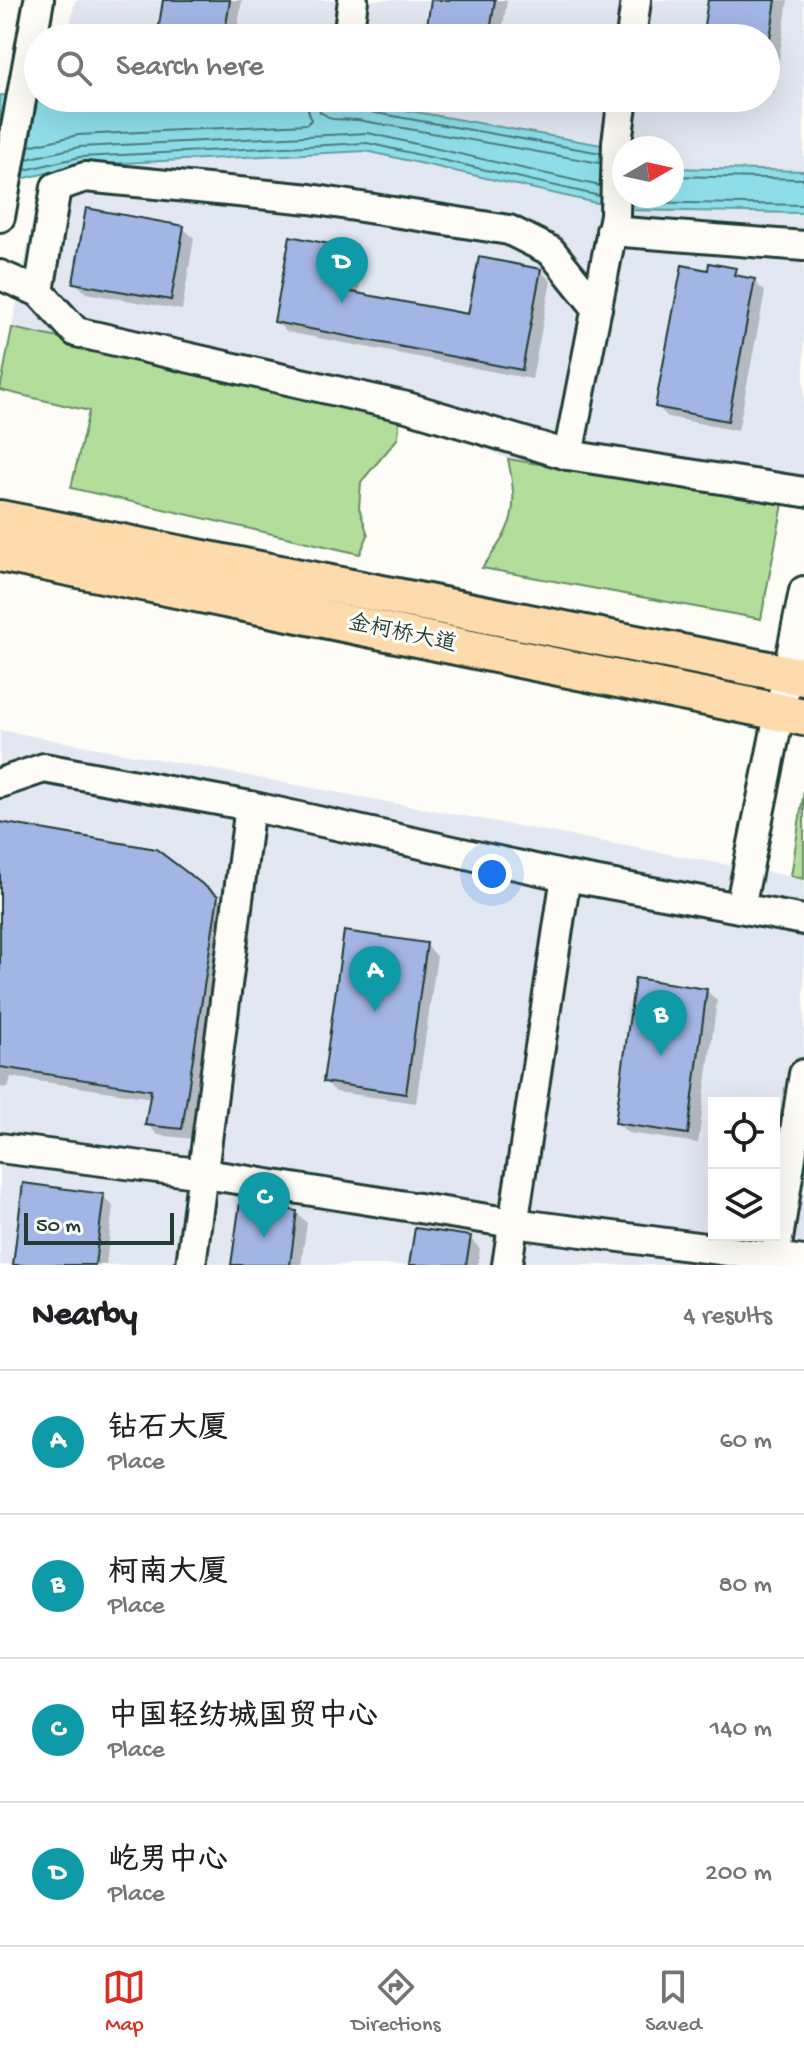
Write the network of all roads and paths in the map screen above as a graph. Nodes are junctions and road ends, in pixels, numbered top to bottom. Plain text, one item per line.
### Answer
1 (39, 0) edge
2 (353, 0) edge
3 (636, 0) edge
4 (35, 24) edge
5 (350, 24) edge
6 (633, 24) edge
7 (24, 83) edge
8 (621, 112) edge
9 (1, 213) edge
10 (613, 223) junction
11 (804, 246) edge
12 (0, 275) edge
13 (39, 292) junction
14 (597, 308) junction
15 (568, 455) junction
16 (804, 492) edge
17 (0, 519) edge
18 (0, 553) edge
19 (804, 591) edge
20 (795, 675) edge
21 (792, 715) edge
22 (0, 783) edge
23 (250, 806) junction
24 (566, 876) junction
25 (740, 908) junction
26 (804, 920) edge
27 (804, 1074) edge
28 (0, 1148) edge
29 (205, 1174) junction
30 (513, 1223) junction
31 (774, 1260) edge
32 (804, 1261) edge
33 (191, 1265) edge
34 (507, 1265) edge

1 - 4 street
2 - 5 street
3 - 6 street
7 - 9 street
8 - 10 street
10 - 11 street
10 - 14 street
12 - 13 street
13 - 14 street
13 - 15 street
14 - 15 street
15 - 16 street
17 - 20 main road, 金柯桥大道
18 - 21 main road, 金柯桥大道
19 - 20 street
20 - 21 street
21 - 25 street
22 - 23 street
23 - 24 street
23 - 29 street
24 - 25 street
24 - 30 street
25 - 26 street
27 - 31 street
28 - 29 street
29 - 30 street
29 - 33 street
30 - 31 street
30 - 34 street
31 - 32 street

